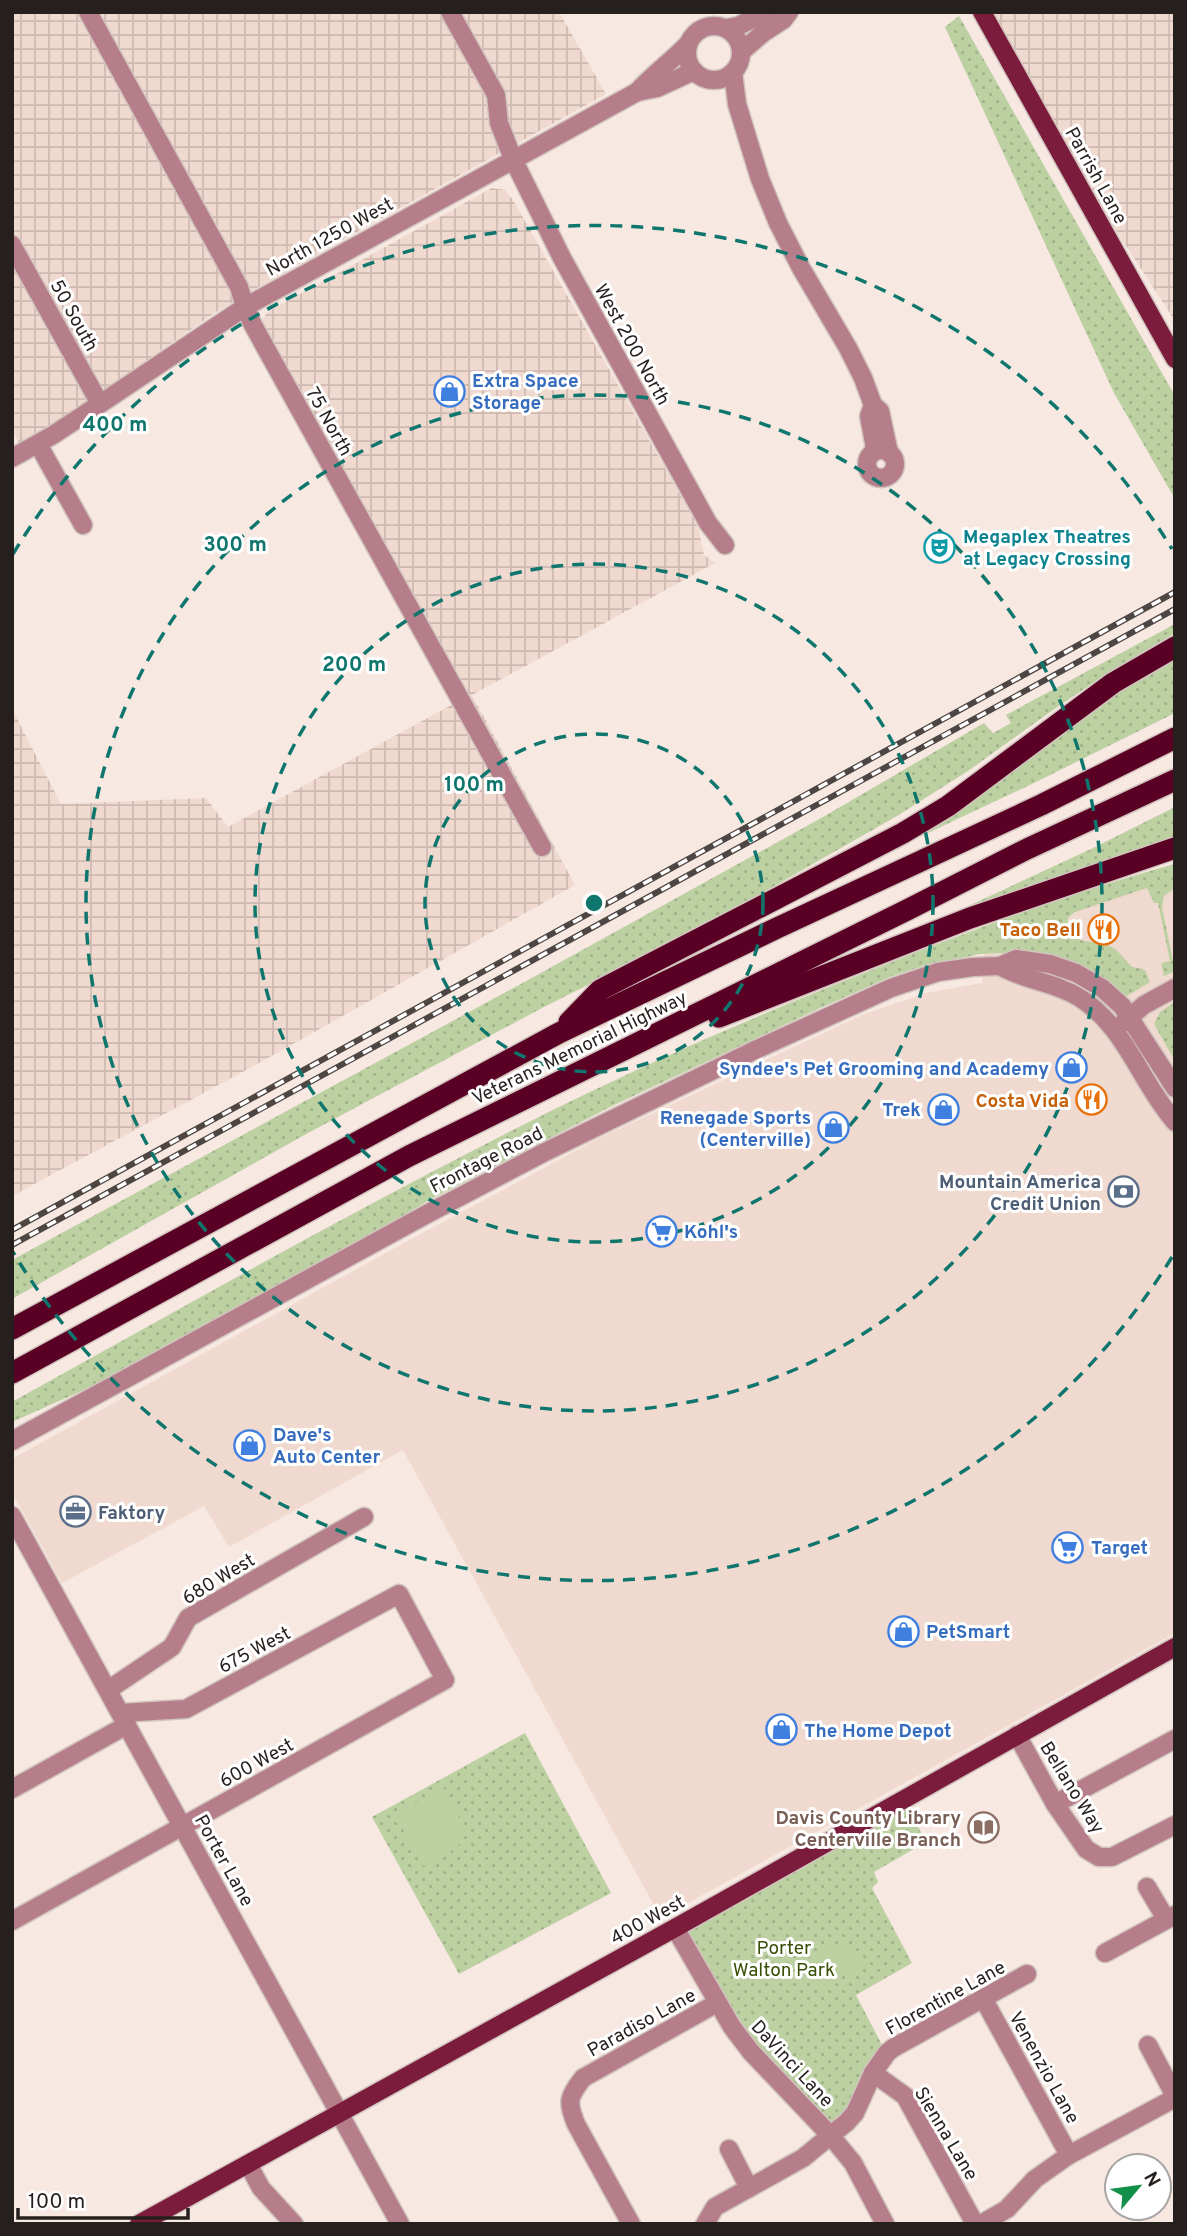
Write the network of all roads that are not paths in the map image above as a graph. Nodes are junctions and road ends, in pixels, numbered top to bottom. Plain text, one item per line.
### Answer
1 (88, 12) edge
2 (450, 12) edge
3 (768, 12) edge
4 (789, 12) edge
5 (982, 12) edge
6 (727, 28) junction
7 (688, 44) junction
8 (741, 52) junction
9 (733, 72) junction
10 (702, 75) junction
11 (637, 92) junction
12 (737, 104) junction
13 (513, 159) junction
14 (12, 245) edge
15 (245, 307) junction
16 (1175, 359) edge
17 (100, 404) junction
18 (45, 440) junction
19 (881, 453) dead end
20 (12, 458) edge
21 (83, 525) dead end
22 (724, 545) dead end
23 (1175, 648) edge
24 (1175, 738) edge
25 (1175, 780) edge
26 (542, 847) dead end
27 (1175, 848) edge
28 (1000, 966) junction
29 (1175, 988) edge
30 (1130, 1016) junction
31 (1115, 1030) junction
32 (559, 1032) junction
33 (603, 1061) junction
34 (1175, 1087) edge
35 (1175, 1122) edge
36 (12, 1329) edge
37 (12, 1373) edge
38 (12, 1441) edge
39 (12, 1516) edge
40 (364, 1517) dead end
41 (1175, 1647) edge
42 (445, 1680) joint
43 (108, 1690) junction
44 (124, 1719) junction
45 (1017, 1735) junction
46 (1170, 1742) edge
47 (1175, 1761) edge
48 (12, 1789) edge
49 (1055, 1804) junction
50 (1175, 1825) edge
51 (183, 1827) junction
52 (1147, 1887) dead end
53 (1170, 1917) edge
54 (12, 1921) edge
55 (675, 1928) junction
56 (1104, 1951) dead end
57 (1027, 1975) dead end
58 (984, 2000) junction
59 (717, 2003) junction
60 (1147, 2045) dead end
61 (873, 2073) junction
62 (1175, 2097) edge
63 (340, 2112) junction
64 (830, 2134) junction
65 (729, 2149) dead end
66 (1069, 2155) junction
67 (248, 2164) junction
68 (750, 2188) junction
69 (139, 2224) edge
70 (295, 2224) edge
71 (400, 2224) edge
72 (631, 2224) edge
73 (705, 2224) edge
74 (885, 2224) edge
75 (978, 2224) edge

1 - 15 street, 75 North
2 - 13 street, West 200 North
3 - 6 street
4 - 8 street
5 - 16 main road, Parrish Lane
6 - 7 street
6 - 8 street
7 - 10 street
7 - 11 street, North 1250 West
8 - 9 street
9 - 10 street
9 - 12 street
10 - 11 street, North 1250 West
10 - 12 street
11 - 13 street, North 1250 West
12 - 19 street
13 - 15 street, North 1250 West
13 - 22 street, West 200 North
14 - 17 street, 50 South
15 - 17 street, North 1250 West
15 - 26 street, 75 North
17 - 18 street, North 1250 West
18 - 20 street, North 1250 West
18 - 21 street
23 - 32 highway
24 - 32 highway, Veterans Memorial Highway
25 - 33 highway, Veterans Memorial Highway
27 - 33 highway
28 - 30 street, Frontage Road
28 - 31 street, Frontage Road
28 - 38 street, Frontage Road
29 - 30 street
30 - 31 street
30 - 34 street, Frontage Road
31 - 35 street, Frontage Road
32 - 36 highway, Veterans Memorial Highway
33 - 37 highway, Veterans Memorial Highway
39 - 43 street, Porter Lane
40 - 43 street, 680 West
41 - 45 main road, 400 West
42 - 44 street, 675 West
42 - 51 street, 600 West
43 - 44 street, Porter Lane
44 - 48 street, 675 West
44 - 51 street, Porter Lane
45 - 49 street, Bellano Way
45 - 55 main road, 400 West
46 - 47 street
46 - 49 street
49 - 50 street, Bellano Way
51 - 54 street, 600 West
51 - 63 street, Porter Lane
52 - 53 street
53 - 56 street
55 - 59 street, DaVinci Lane
55 - 63 main road, 400 West
57 - 58 street, Florentine Lane
58 - 61 street, Florentine Lane
58 - 66 street, Venenzio Lane
59 - 64 street, DaVinci Lane
59 - 72 street, Paradiso Lane
60 - 62 street
61 - 64 street, Florentine Lane
61 - 75 street, Sienna Lane
62 - 66 street
63 - 67 main road, 400 West
63 - 71 street, Porter Lane
64 - 68 street, Florentine Lane
64 - 74 street, DaVinci Lane
65 - 68 street
66 - 75 street
67 - 69 main road, 400 West
67 - 70 street
68 - 73 street, Florentine Lane

